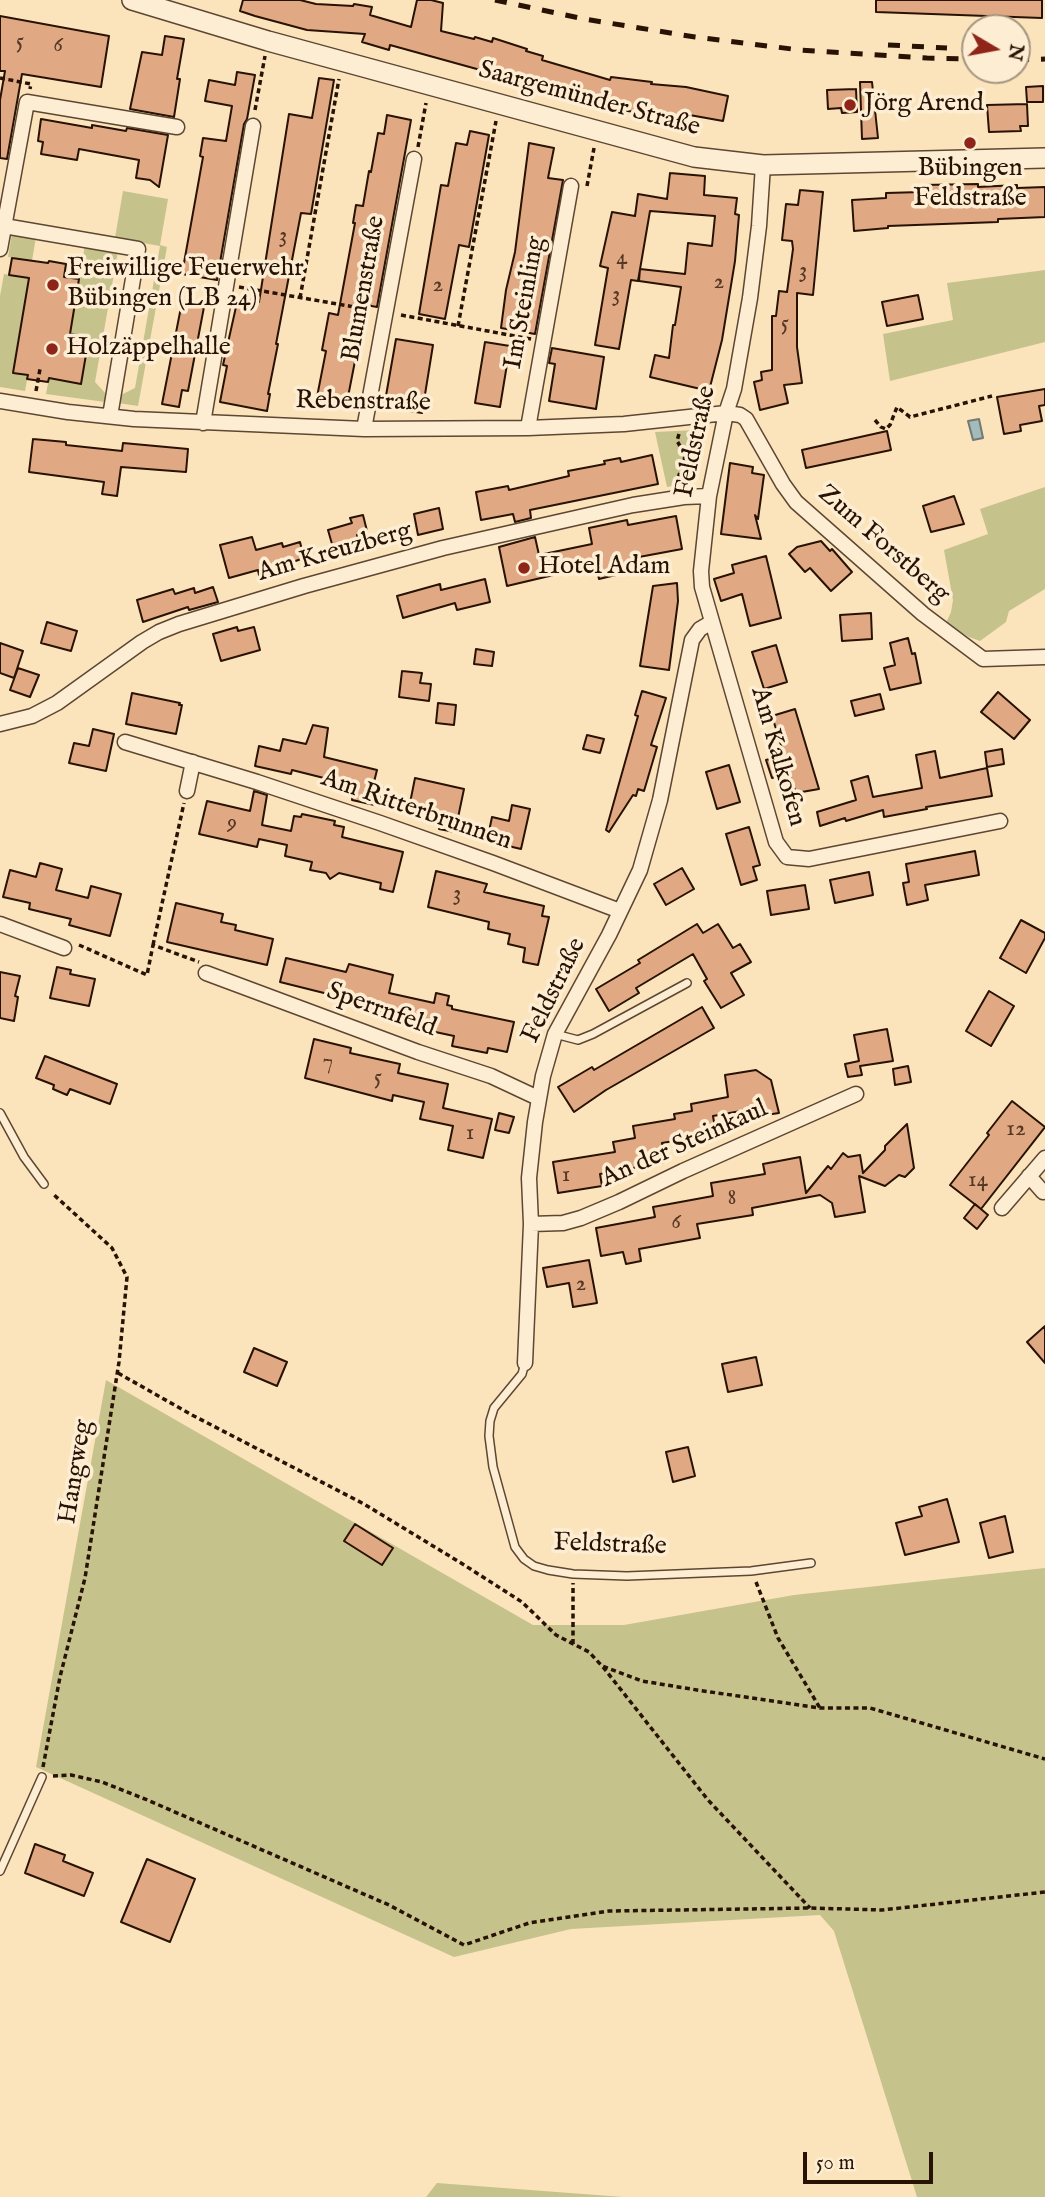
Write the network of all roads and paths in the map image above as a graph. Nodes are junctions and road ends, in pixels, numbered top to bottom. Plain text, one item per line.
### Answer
1 (132, 0) edge
2 (266, 53) dead end
3 (341, 73) dead end
4 (0, 78) edge
5 (428, 95) dead end
6 (27, 102) junction
7 (497, 117) dead end
8 (253, 126) joint
9 (177, 127) dead end
10 (594, 144) dead end
11 (1045, 158) edge
12 (414, 159) joint
13 (763, 165) junction
14 (571, 186) joint
15 (4, 226) junction
16 (0, 249) edge
17 (300, 298) dead end
18 (457, 326) dead end
19 (40, 369) dead end
20 (992, 396) dead end
21 (0, 401) edge
22 (33, 407) junction
23 (726, 413) junction
24 (110, 416) junction
25 (875, 421) dead end
26 (204, 423) junction
27 (528, 428) junction
28 (364, 429) junction
29 (680, 431) dead end
30 (681, 485) dead end
31 (709, 496) junction
32 (712, 622) junction
33 (1045, 657) edge
34 (0, 724) edge
35 (125, 742) dead end
36 (193, 762) junction
37 (187, 791) dead end
38 (181, 817) dead end
39 (1000, 821) dead end
40 (620, 911) junction
41 (0, 924) edge
42 (153, 945) junction
43 (64, 948) joint
44 (206, 973) joint
45 (687, 983) dead end
46 (555, 1034) junction
47 (856, 1094) dead end
48 (538, 1098) junction
49 (0, 1113) edge
50 (1045, 1157) edge
51 (1029, 1176) junction
52 (44, 1184) joint
53 (1043, 1192) edge
54 (1002, 1208) dead end
55 (531, 1224) junction
56 (525, 1363) joint
57 (117, 1373) junction
58 (811, 1563) dead end
59 (751, 1571) junction
60 (573, 1574) junction
61 (573, 1644) junction
62 (602, 1665) junction
63 (820, 1708) junction
64 (1045, 1759) edge
65 (41, 1777) junction
66 (0, 1871) edge
67 (1045, 1892) edge
68 (811, 1908) junction

1 - 13 street, Saargemünder Straße
2 - 8 path
3 - 17 path
4 - 6 path
5 - 12 path
6 - 9 street
6 - 15 street
7 - 18 path
8 - 26 street
10 - 14 path
11 - 13 street, Saargemünder Straße
12 - 28 street, Blumenstraße
13 - 23 street, Feldstraße
14 - 27 street, Im Steinling
15 - 16 street
15 - 24 street
19 - 22 path
20 - 25 path
21 - 22 street, Rebenstraße
22 - 24 street, Rebenstraße
23 - 27 street, Rebenstraße
23 - 31 street, Feldstraße
23 - 33 street, Zum Forstberg
24 - 26 street, Rebenstraße
26 - 28 street, Rebenstraße
27 - 28 street, Rebenstraße
29 - 30 path
31 - 32 street, Feldstraße
31 - 34 street, Am Kreuzberg
32 - 39 street, Am Kalkofen
32 - 40 street, Feldstraße
35 - 36 street, Am Ritterbrunnen
36 - 37 street
36 - 40 street, Am Ritterbrunnen
38 - 42 path
40 - 46 street, Feldstraße
41 - 43 street
42 - 43 path
42 - 44 path
44 - 48 street, Sperrnfeld
45 - 46 lane
46 - 48 street, Feldstraße
47 - 55 street, An der Steinkaul
48 - 55 street, Feldstraße
49 - 52 lane
50 - 51 street
51 - 53 street
51 - 54 street
52 - 57 path, Hangweg
55 - 56 street, Feldstraße
56 - 60 lane, Feldstraße
57 - 61 path
57 - 65 path, Hangweg
58 - 59 lane, Feldstraße
59 - 60 lane, Feldstraße
59 - 63 path
60 - 61 path
61 - 62 path
62 - 63 path
62 - 68 path
63 - 64 path
65 - 66 lane
65 - 68 path
67 - 68 path

